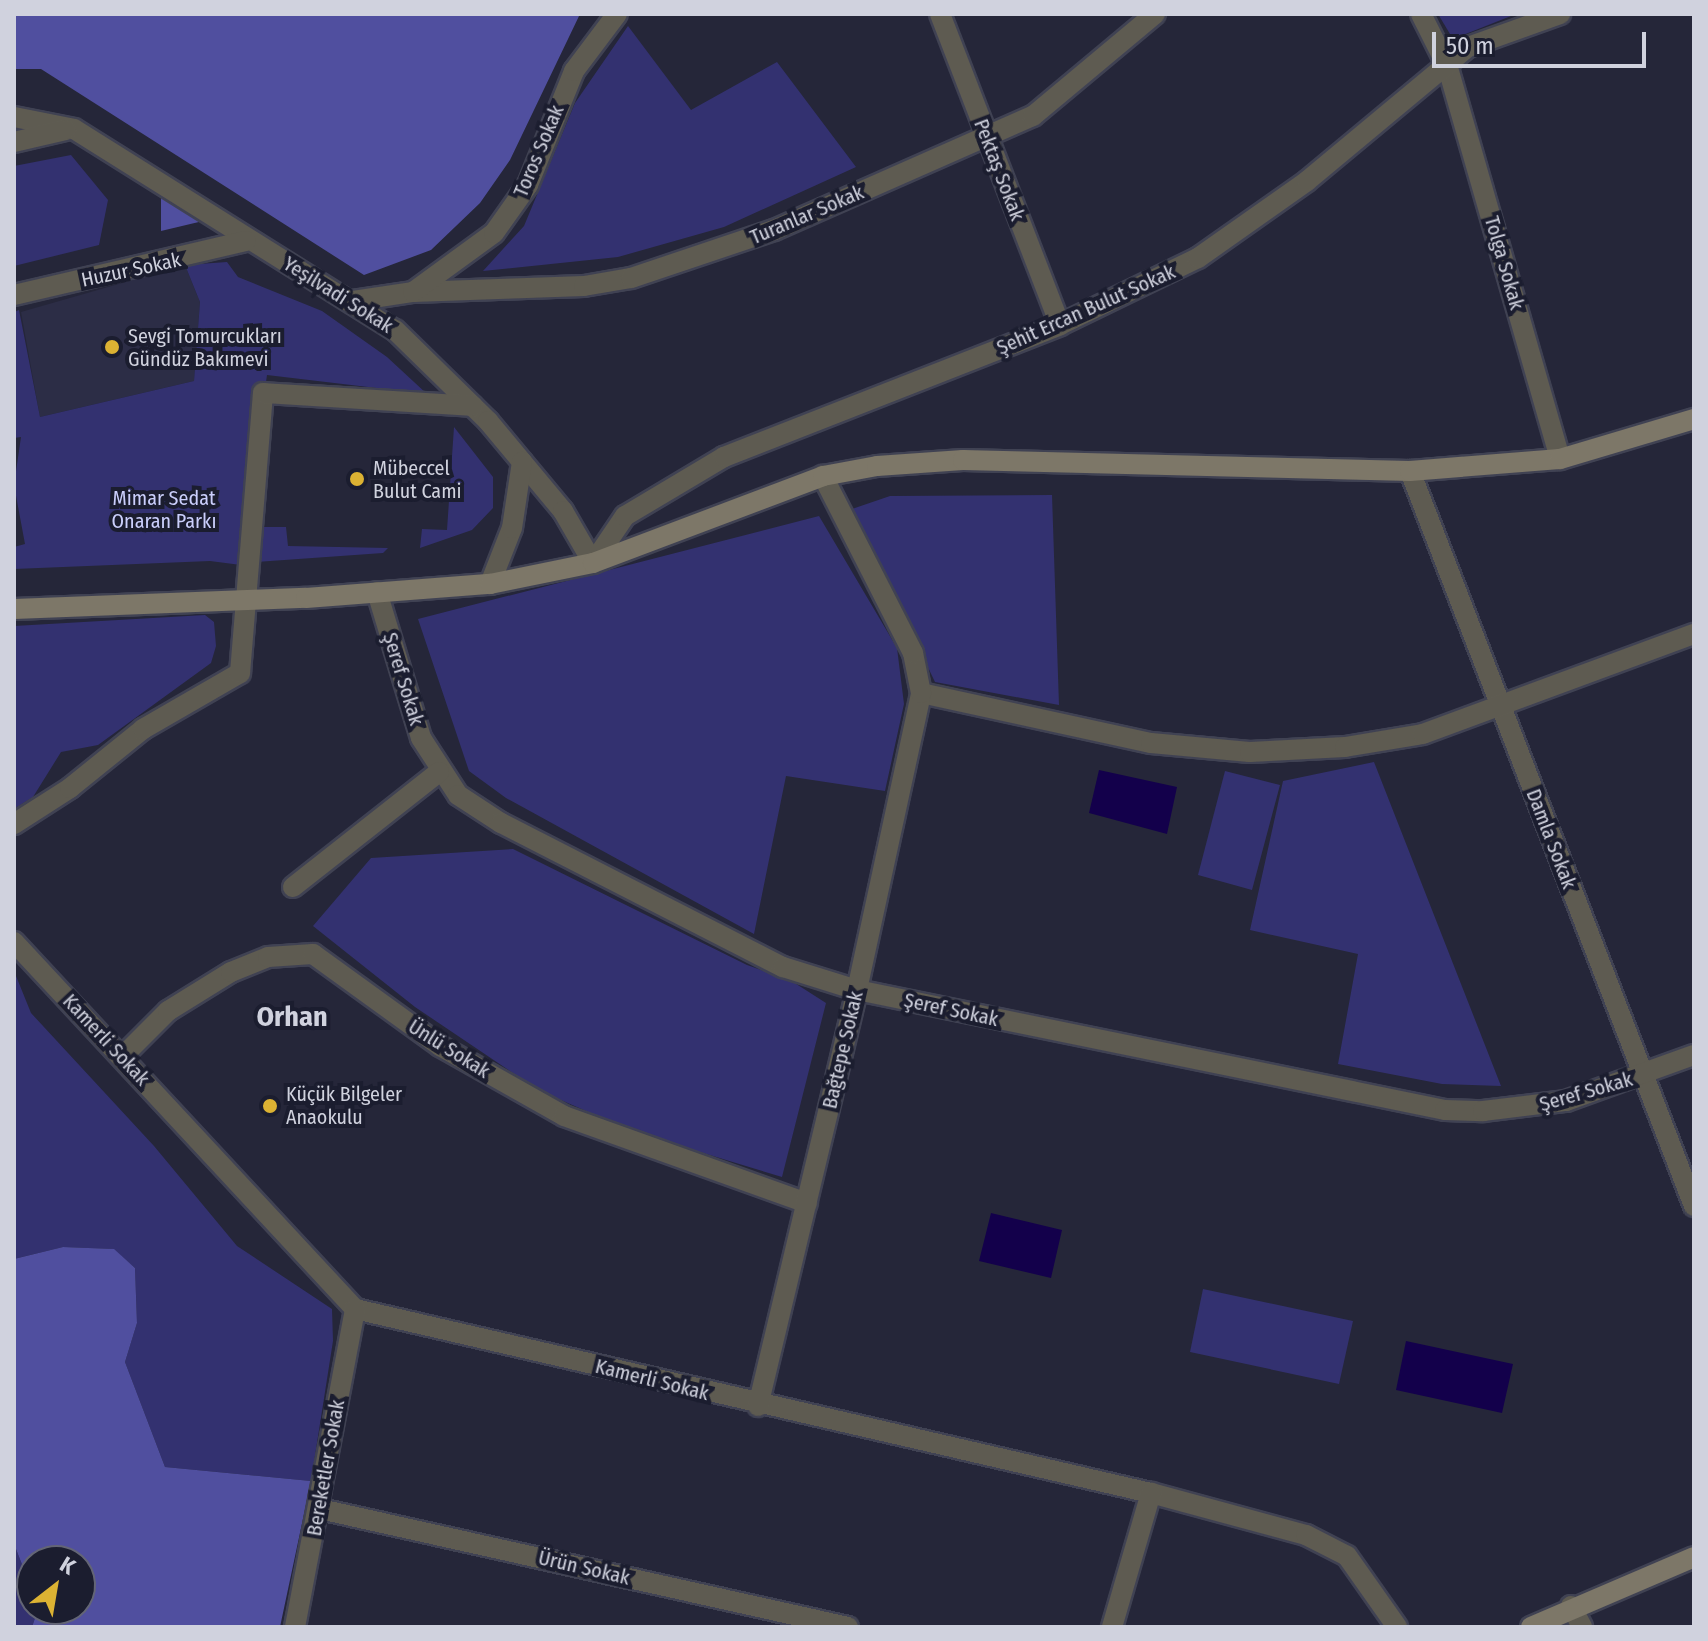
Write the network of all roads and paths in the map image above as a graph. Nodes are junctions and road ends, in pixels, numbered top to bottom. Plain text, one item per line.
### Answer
1 (617, 14) edge
2 (940, 14) edge
3 (1155, 14) edge
4 (1421, 14) edge
5 (1560, 14) edge
6 (1448, 68) junction
7 (14, 117) edge
8 (74, 129) junction
9 (987, 138) junction
10 (14, 142) edge
11 (246, 241) junction
12 (413, 292) junction
13 (14, 295) edge
14 (353, 301) junction
15 (1060, 325) junction
16 (473, 406) junction
17 (1694, 419) edge
18 (1560, 459) junction
19 (522, 462) junction
20 (1410, 471) junction
21 (823, 476) junction
22 (593, 563) junction
23 (490, 584) junction
24 (377, 592) junction
25 (246, 599) junction
26 (14, 609) edge
27 (1694, 634) edge
28 (921, 693) junction
29 (1499, 705) junction
30 (439, 772) junction
31 (14, 824) edge
32 (293, 887) dead end
33 (14, 942) edge
34 (857, 990) junction
35 (1694, 1055) edge
36 (122, 1057) junction
37 (1644, 1076) junction
38 (807, 1203) junction
39 (1694, 1206) edge
40 (355, 1309) junction
41 (758, 1406) junction
42 (1151, 1493) junction
43 (320, 1509) junction
44 (1694, 1557) edge
45 (1571, 1606) junction
46 (295, 1627) edge
47 (848, 1627) edge
48 (1112, 1627) edge
49 (1397, 1627) edge
50 (1531, 1627) edge
51 (1582, 1627) edge

1 - 12 street, Toros Sokak
2 - 9 street, Pektaş Sokak
3 - 9 street, Turanlar Sokak
4 - 6 street, Tolga Sokak
5 - 6 street, Şehit Ercan Bulut Sokak
6 - 15 street, Şehit Ercan Bulut Sokak
6 - 18 street, Tolga Sokak
7 - 8 street, Yeşilvadi Sokak
8 - 10 street
8 - 11 street, Yeşilvadi Sokak
9 - 12 street, Turanlar Sokak
9 - 15 street, Pektaş Sokak
11 - 13 street, Huzur Sokak
11 - 14 street, Yeşilvadi Sokak
12 - 14 street, Toros Sokak
14 - 16 street, Yeşilvadi Sokak
15 - 22 street, Şehit Ercan Bulut Sokak
16 - 19 street, Yeşilvadi Sokak
16 - 25 street
17 - 18 main road
18 - 20 main road
19 - 22 street, Yeşilvadi Sokak
19 - 23 street
20 - 21 main road
20 - 29 street, Damla Sokak
21 - 22 main road
21 - 28 street, Bağtepe Sokak
22 - 23 main road
23 - 24 main road
24 - 25 main road
24 - 30 street, Şeref Sokak
25 - 26 main road
25 - 31 street
27 - 29 street
28 - 29 street
28 - 34 street, Bağtepe Sokak
29 - 37 street, Damla Sokak
30 - 32 street
30 - 34 street, Şeref Sokak
33 - 36 street, Kamerli Sokak
34 - 37 street, Şeref Sokak
34 - 38 street, Bağtepe Sokak
35 - 37 street, Şeref Sokak
36 - 38 street, Ünlü Sokak
36 - 40 street, Kamerli Sokak
37 - 39 street, Damla Sokak
38 - 41 street, Bağtepe Sokak
40 - 41 street, Kamerli Sokak
40 - 43 street, Bereketler Sokak
41 - 42 street, Kamerli Sokak
42 - 48 street
42 - 49 street, Kamerli Sokak
43 - 46 street, Bereketler Sokak
43 - 47 street, Ürün Sokak
44 - 45 main road
45 - 50 main road
45 - 51 street

